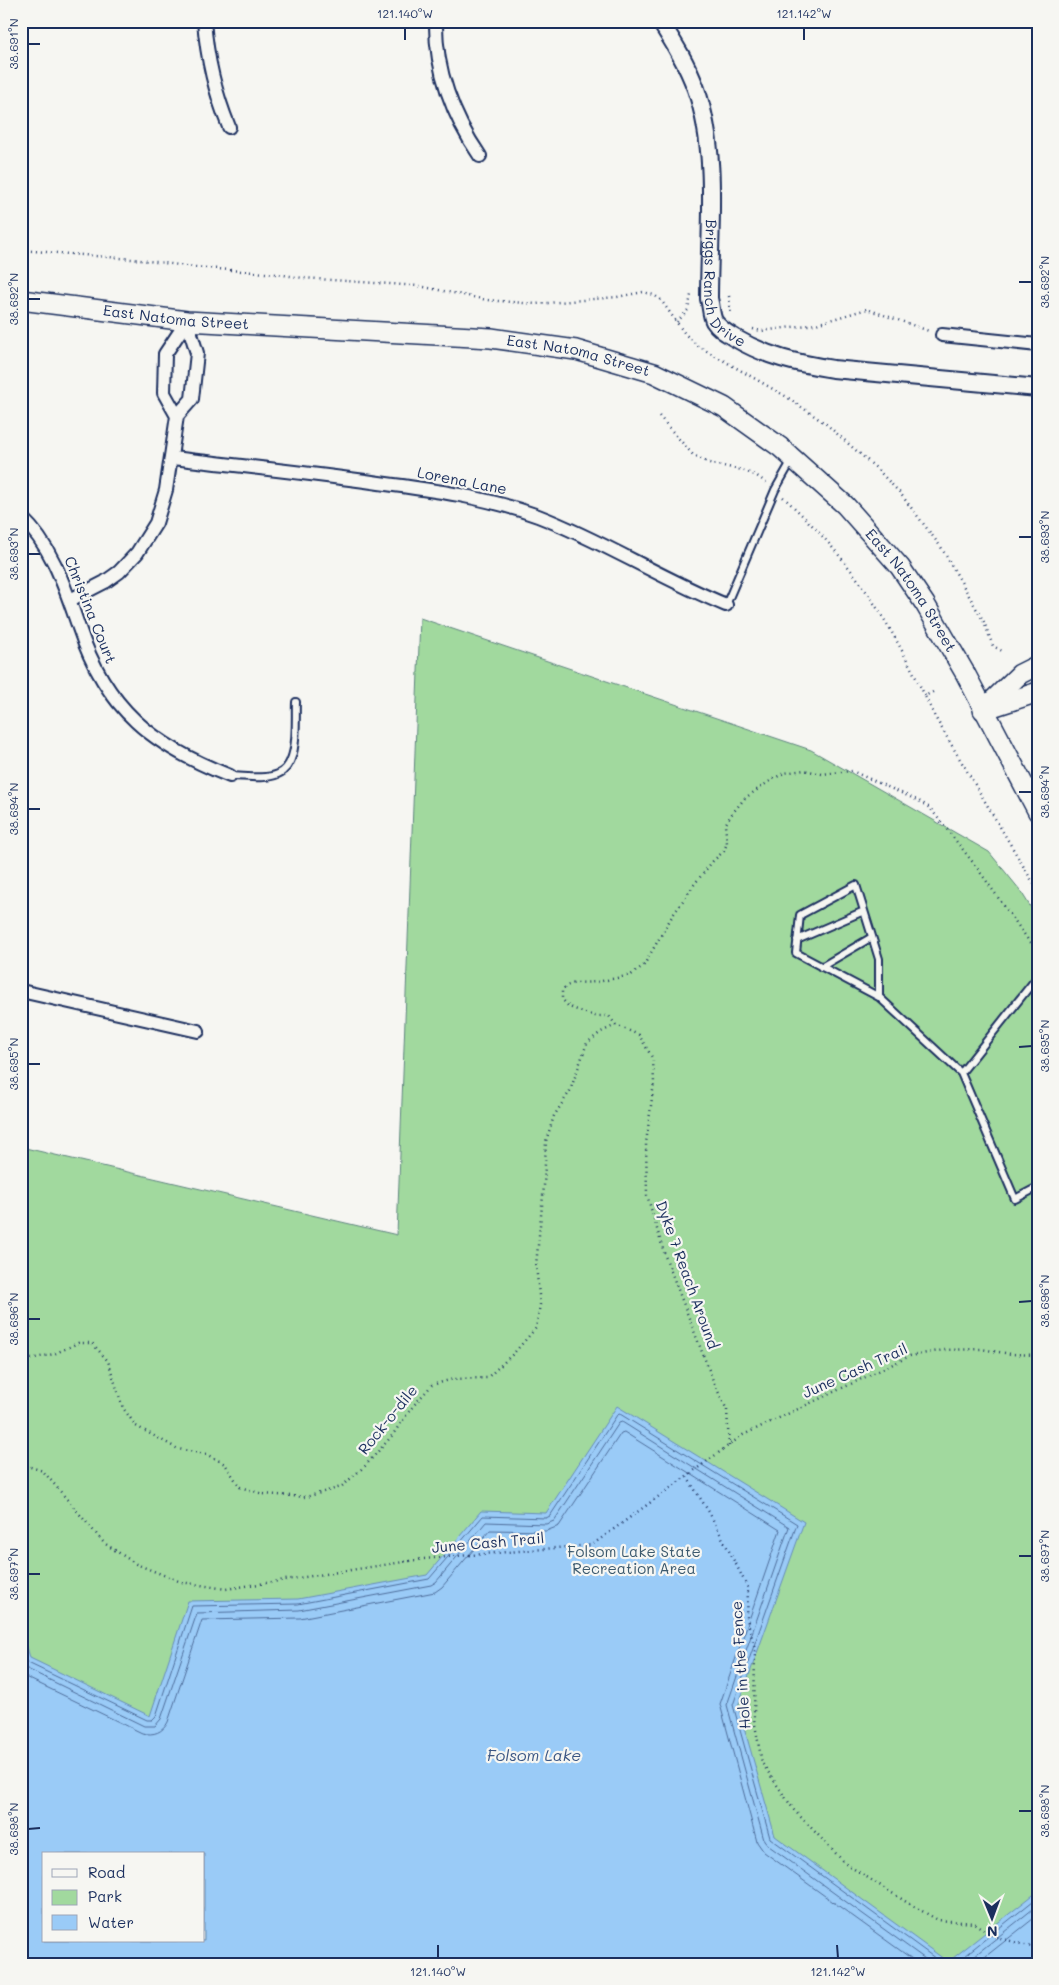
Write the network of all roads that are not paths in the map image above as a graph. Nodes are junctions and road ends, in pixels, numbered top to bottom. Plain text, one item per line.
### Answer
1 (204, 21) edge
2 (436, 21) edge
3 (660, 21) edge
4 (229, 127) dead end
5 (480, 156) dead end
6 (21, 300) edge
7 (186, 321) junction
8 (942, 335) road end
9 (1038, 345) edge
10 (1038, 388) edge
11 (177, 416) junction
12 (172, 458) junction
13 (793, 458) junction
14 (21, 517) edge
15 (70, 600) junction
16 (726, 606) joint
17 (1038, 665) edge
18 (1038, 692) edge
19 (296, 702) dead end
20 (983, 710) junction
21 (230, 776) joint
22 (1038, 812) edge
23 (864, 911) junction
24 (872, 937) junction
25 (797, 940) junction
26 (821, 966) junction
27 (1038, 976) edge
28 (21, 991) edge
29 (879, 997) junction
30 (198, 1032) dead end
31 (961, 1073) junction
32 (1037, 1190) edge

1 - 4 street
2 - 5 street
3 - 10 street, Briggs Ranch Drive
6 - 7 main road, East Natoma Street
7 - 11 street
7 - 11 street
7 - 13 main road, East Natoma Street
8 - 9 street
11 - 12 street
12 - 15 street
12 - 16 street, Lorena Lane
13 - 16 lane
13 - 20 main road, East Natoma Street
14 - 15 street, Christina Court
15 - 21 street, Christina Court
17 - 20 main road
18 - 20 main road
19 - 21 lane
20 - 22 main road, East Natoma Street
23 - 24 lane
23 - 25 lane
23 - 25 lane
24 - 26 lane
24 - 29 lane
25 - 26 lane
26 - 29 lane
27 - 31 lane
28 - 30 street
29 - 31 lane
31 - 32 lane

